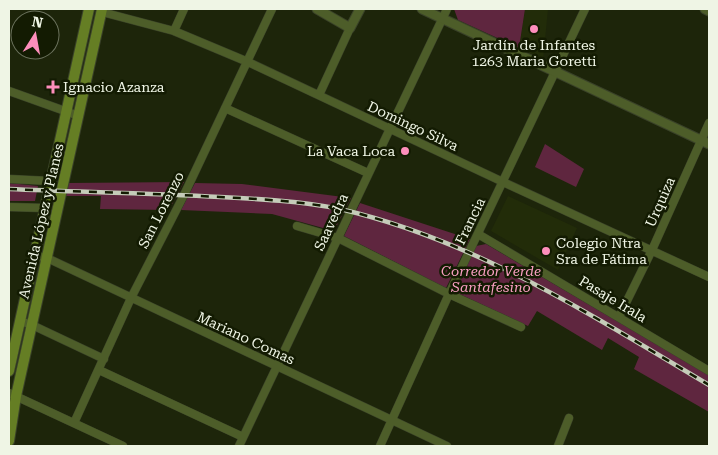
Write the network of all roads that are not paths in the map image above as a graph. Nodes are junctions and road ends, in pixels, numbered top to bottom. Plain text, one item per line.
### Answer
1 (90, 9) edge
2 (184, 9) edge
3 (272, 9) edge
4 (316, 9) edge
5 (360, 9) edge
6 (422, 9) edge
7 (447, 9) edge
8 (585, 9) edge
9 (705, 9) edge
10 (102, 10) edge
11 (709, 11) edge
12 (443, 18) junction
13 (350, 28) junction
14 (174, 31) junction
15 (248, 62) junction
16 (555, 70) junction
17 (9, 91) edge
18 (319, 95) junction
19 (225, 108) junction
20 (66, 112) junction
21 (79, 116) junction
22 (709, 123) edge
23 (390, 129) junction
24 (705, 142) edge
25 (368, 173) junction
26 (9, 179) edge
27 (50, 181) junction
28 (503, 182) junction
29 (9, 207) edge
30 (45, 208) junction
31 (297, 226) dead end
32 (478, 234) junction
33 (338, 238) junction
34 (652, 250) junction
35 (34, 255) junction
36 (48, 258) junction
37 (709, 277) edge
38 (449, 294) junction
39 (131, 298) junction
40 (619, 317) junction
41 (20, 321) junction
42 (32, 325) junction
43 (521, 327) dead end
44 (104, 359) junction
45 (276, 366) junction
46 (9, 370) edge
47 (99, 370) junction
48 (709, 371) edge
49 (12, 394) edge
50 (569, 418) dead end
51 (392, 421) junction
52 (74, 423) junction
53 (243, 437) junction
54 (9, 440) edge
55 (123, 446) edge
56 (239, 446) edge
57 (380, 446) edge
58 (447, 446) edge
59 (558, 446) edge

1 - 20 main road, Avenida López y Planes
2 - 14 street
3 - 15 street, San Lorenzo
4 - 13 street
5 - 13 street
6 - 12 street
7 - 12 street, Saavedra
8 - 16 street, Francia
9 - 11 street
10 - 14 street, Domingo Silva
10 - 21 main road, Avenida López y Planes
12 - 16 street
12 - 23 street, Saavedra
13 - 18 street
14 - 15 street, Domingo Silva
15 - 18 street, Domingo Silva
15 - 19 street, San Lorenzo
16 - 24 street
16 - 28 street, Francia
17 - 20 street
18 - 23 street, Domingo Silva
19 - 25 street
19 - 39 street, San Lorenzo
20 - 21 street
20 - 27 main road, Avenida López y Planes
21 - 36 main road, Avenida López y Planes
22 - 24 street, Urquiza
23 - 25 street, Saavedra
23 - 28 street, Domingo Silva
24 - 34 street, Urquiza
25 - 33 street, Saavedra
26 - 27 street
27 - 30 main road, Avenida López y Planes
28 - 32 street, Francia
28 - 34 street, Domingo Silva
29 - 30 street
30 - 35 main road, Avenida López y Planes
31 - 33 street
32 - 38 street, Francia
32 - 40 street, Pasaje Irala
33 - 38 street
33 - 45 street, Saavedra
34 - 37 street, Domingo Silva
34 - 40 street, Urquiza
35 - 36 street, Mariano Comas
35 - 41 main road, Avenida López y Planes
36 - 39 street, Mariano Comas
36 - 42 main road, Avenida López y Planes
38 - 43 street
38 - 51 street, Francia
39 - 44 street, San Lorenzo
39 - 45 street, Mariano Comas
40 - 48 street, Pasaje Irala
41 - 42 street
41 - 46 main road, Avenida López y Planes
42 - 44 street
42 - 49 main road, Avenida López y Planes
44 - 47 street, San Lorenzo
45 - 51 street, Mariano Comas
45 - 53 street, Saavedra
47 - 52 street, San Lorenzo
47 - 53 street
49 - 52 street
49 - 54 main road, Avenida López y Planes
50 - 59 street
51 - 57 street, Francia
51 - 58 street, Mariano Comas
52 - 55 street
53 - 56 street, Saavedra

